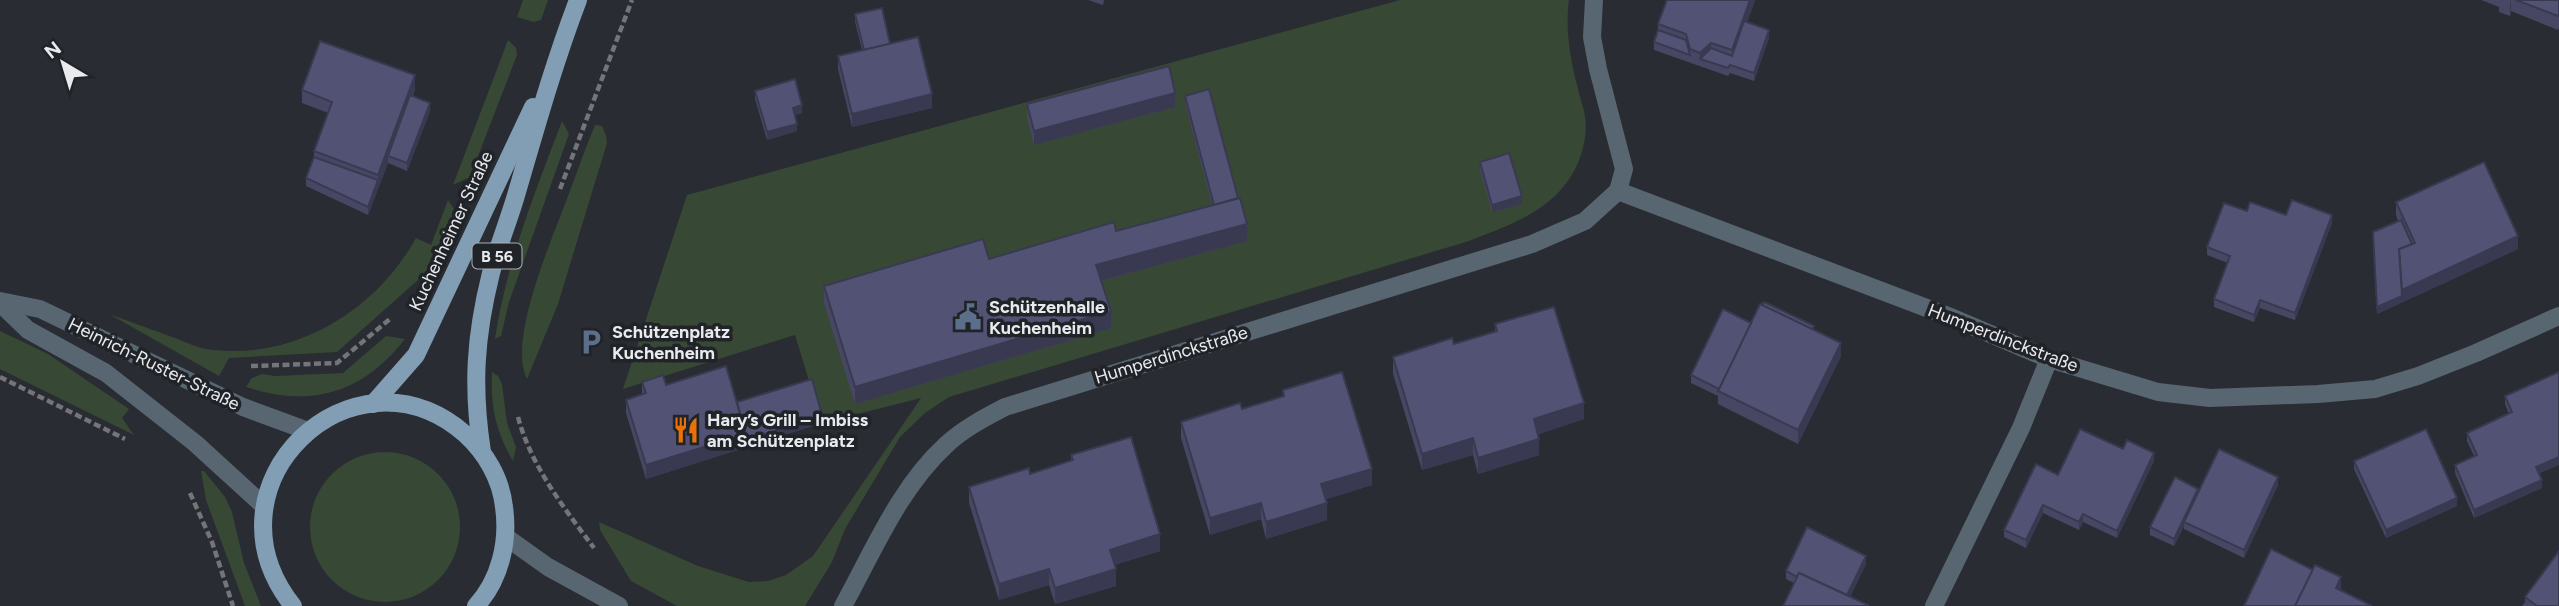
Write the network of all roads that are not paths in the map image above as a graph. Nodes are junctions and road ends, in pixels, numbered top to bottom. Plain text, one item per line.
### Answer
1 (578, 0) edge
2 (1594, 0) edge
3 (553, 66) junction
4 (1618, 191) junction
5 (0, 302) edge
6 (2559, 316) edge
7 (2049, 359) junction
8 (373, 404) junction
9 (308, 431) junction
10 (482, 452) junction
11 (264, 506) junction
12 (506, 537) junction
13 (293, 606) edge
14 (476, 606) edge
15 (619, 606) edge
16 (844, 606) edge
17 (1934, 606) edge

1 - 3 main road, Kuchenheimer Straße / B 56
2 - 4 street
3 - 8 main road, Kuchenheimer Straße / B 56
3 - 10 main road, Kuchenheimer Straße / B 56
4 - 7 street, Humperdinckstraße
4 - 16 street, Humperdinckstraße
5 - 9 street, Heinrich-Ruster-Straße
5 - 11 street, Heinrich-Ruster-Straße
6 - 7 street, Humperdinckstraße
7 - 17 street
8 - 9 main road
8 - 10 main road
9 - 11 main road
10 - 12 main road
11 - 13 main road
12 - 14 main road
12 - 15 street

